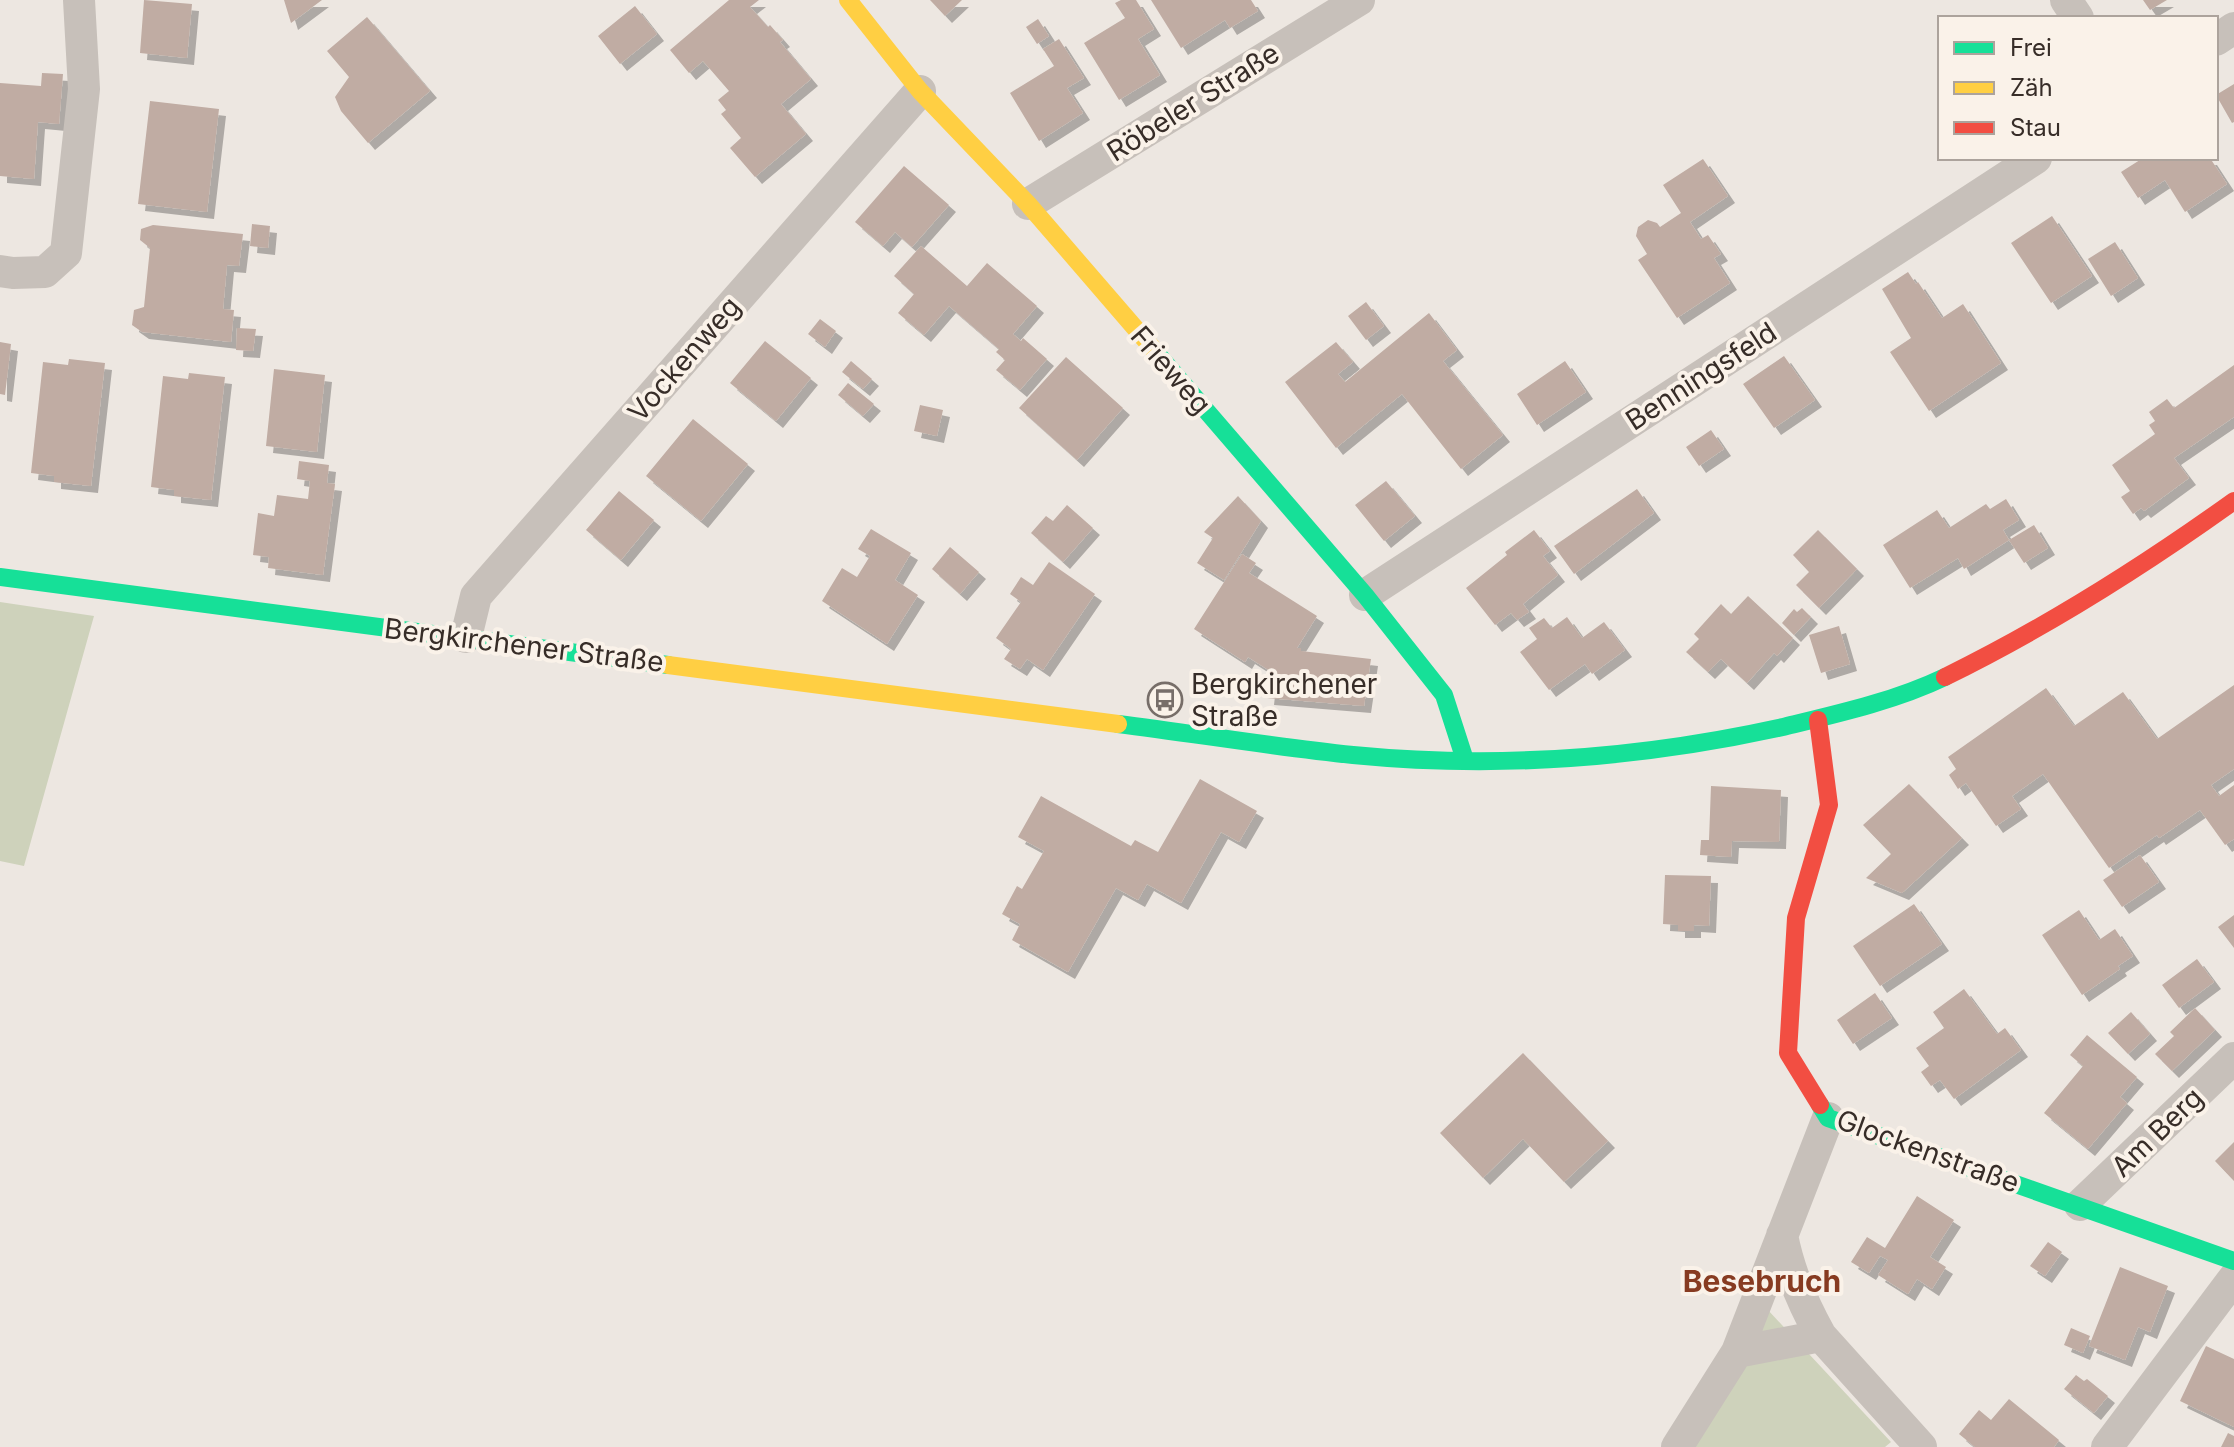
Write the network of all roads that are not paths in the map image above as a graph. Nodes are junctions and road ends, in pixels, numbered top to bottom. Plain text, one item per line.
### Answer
1 (79, 0) edge
2 (848, 0) edge
3 (1359, 0) edge
4 (920, 91) junction
5 (2033, 160) edge
6 (1028, 204) junction
7 (0, 271) edge
8 (2234, 501) edge
9 (0, 577) edge
10 (1365, 595) junction
11 (466, 637) junction
12 (1818, 720) junction
13 (1465, 760) junction
14 (2234, 1058) edge
15 (1828, 1118) junction
16 (2080, 1205) junction
17 (1782, 1235) junction
18 (2234, 1261) edge
19 (2234, 1278) edge
20 (1821, 1336) junction
21 (1737, 1352) junction
22 (1677, 1447) edge
23 (1921, 1447) edge
24 (2107, 1447) edge

1 - 7 street
2 - 4 street, Frieweg
3 - 6 street, Röbeler Straße
4 - 6 street, Frieweg
4 - 11 street, Vockenweg
5 - 10 street, Benningsfeld
6 - 10 street, Frieweg
8 - 12 street, Bergkirchener Straße
9 - 11 street, Bergkirchener Straße
10 - 13 street, Frieweg
11 - 13 street, Bergkirchener Straße
12 - 13 street, Bergkirchener Straße
12 - 15 street, Glockenstraße
14 - 16 street, Am Berg
15 - 16 street, Glockenstraße
15 - 17 street
16 - 18 street, Glockenstraße
17 - 20 street
17 - 21 street
19 - 24 street
20 - 21 street
20 - 23 street
21 - 22 street

